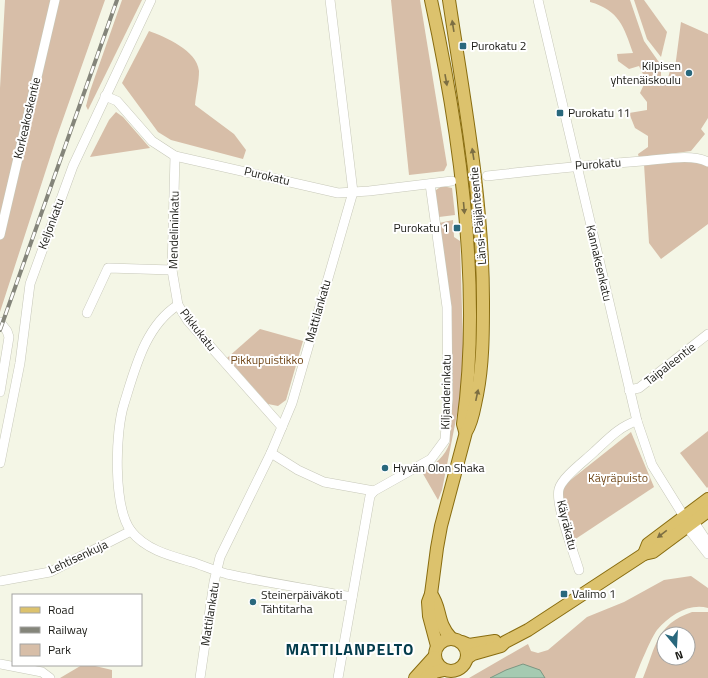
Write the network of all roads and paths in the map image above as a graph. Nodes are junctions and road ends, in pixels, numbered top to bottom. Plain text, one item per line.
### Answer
1 (55, 0) edge
2 (151, 0) edge
3 (330, 0) edge
4 (431, 0) edge
5 (449, 0) edge
6 (538, 0) edge
7 (105, 96) junction
8 (175, 156) junction
9 (708, 162) edge
10 (576, 166) junction
11 (487, 176) dead end
12 (452, 181) dead end
13 (430, 184) junction
14 (353, 192) junction
15 (0, 235) edge
16 (172, 270) junction
17 (178, 305) junction
18 (88, 313) dead end
19 (0, 322) edge
20 (708, 334) edge
21 (629, 390) junction
22 (0, 392) edge
23 (637, 421) junction
24 (282, 427) junction
25 (466, 432) junction
26 (271, 453) junction
27 (0, 463) edge
28 (374, 491) junction
29 (708, 499) edge
30 (708, 511) edge
31 (688, 522) junction
32 (131, 531) junction
33 (697, 535) junction
34 (708, 543) edge
35 (707, 554) edge
36 (216, 570) junction
37 (579, 570) dead end
38 (0, 581) edge
39 (431, 594) junction
40 (352, 597) junction
41 (456, 640) junction
42 (505, 642) junction
43 (435, 652) junction
44 (467, 658) junction
45 (0, 664) edge
46 (444, 670) junction
47 (50, 678) edge
48 (200, 678) edge
49 (338, 678) edge
50 (415, 678) edge
51 (426, 678) edge

1 - 15 street, Korkeakoskentie
2 - 7 street, Keljonkatu
3 - 14 street, Mattilankatu
4 -> 25 main road, Länsi-Päijänteentie
25 -> 5 main road, Länsi-Päijänteentie
6 - 10 street, Kannaksenkatu
7 - 8 street, Purokatu
7 - 27 street, Keljonkatu
8 - 14 street, Purokatu
8 - 16 street, Mendelininkatu
9 - 10 street, Purokatu
10 - 11 street, Purokatu
10 - 21 street, Kannaksenkatu
12 - 13 street, Purokatu
13 - 14 street, Purokatu
13 - 28 street, Kiljanderinkatu
14 - 24 street, Mattilankatu
16 - 17 street, Mendelininkatu
16 - 18 street
17 - 24 street, Pikkukatu
17 - 32 street
19 - 22 street
20 - 21 street, Taipaleentie
21 - 23 street, Kannaksenkatu
23 - 31 street, Kannaksenkatu
23 - 37 street, Käyräkatu
24 - 26 street, Mattilankatu
25 - 39 main road, Länsi-Päijänteentie
26 - 28 street
26 - 36 street, Mattilankatu
28 - 40 street
29 - 31 main road
30 - 31 main road
31 - 33 street, Kannaksenkatu
31 - 42 main road
32 - 36 street
32 - 38 street, Lehtisenkuja
33 - 34 street
33 - 35 street
36 - 40 street
36 - 48 street, Mattilankatu
39 - 41 main road, Länsi-Päijänteentie
39 - 43 main road, Länsi-Päijänteentie
40 - 49 street
41 - 42 main road
41 - 43 main road
41 - 44 main road
42 - 44 main road
43 - 46 main road
43 - 50 main road
44 - 46 main road
45 - 47 street
46 - 51 main road

